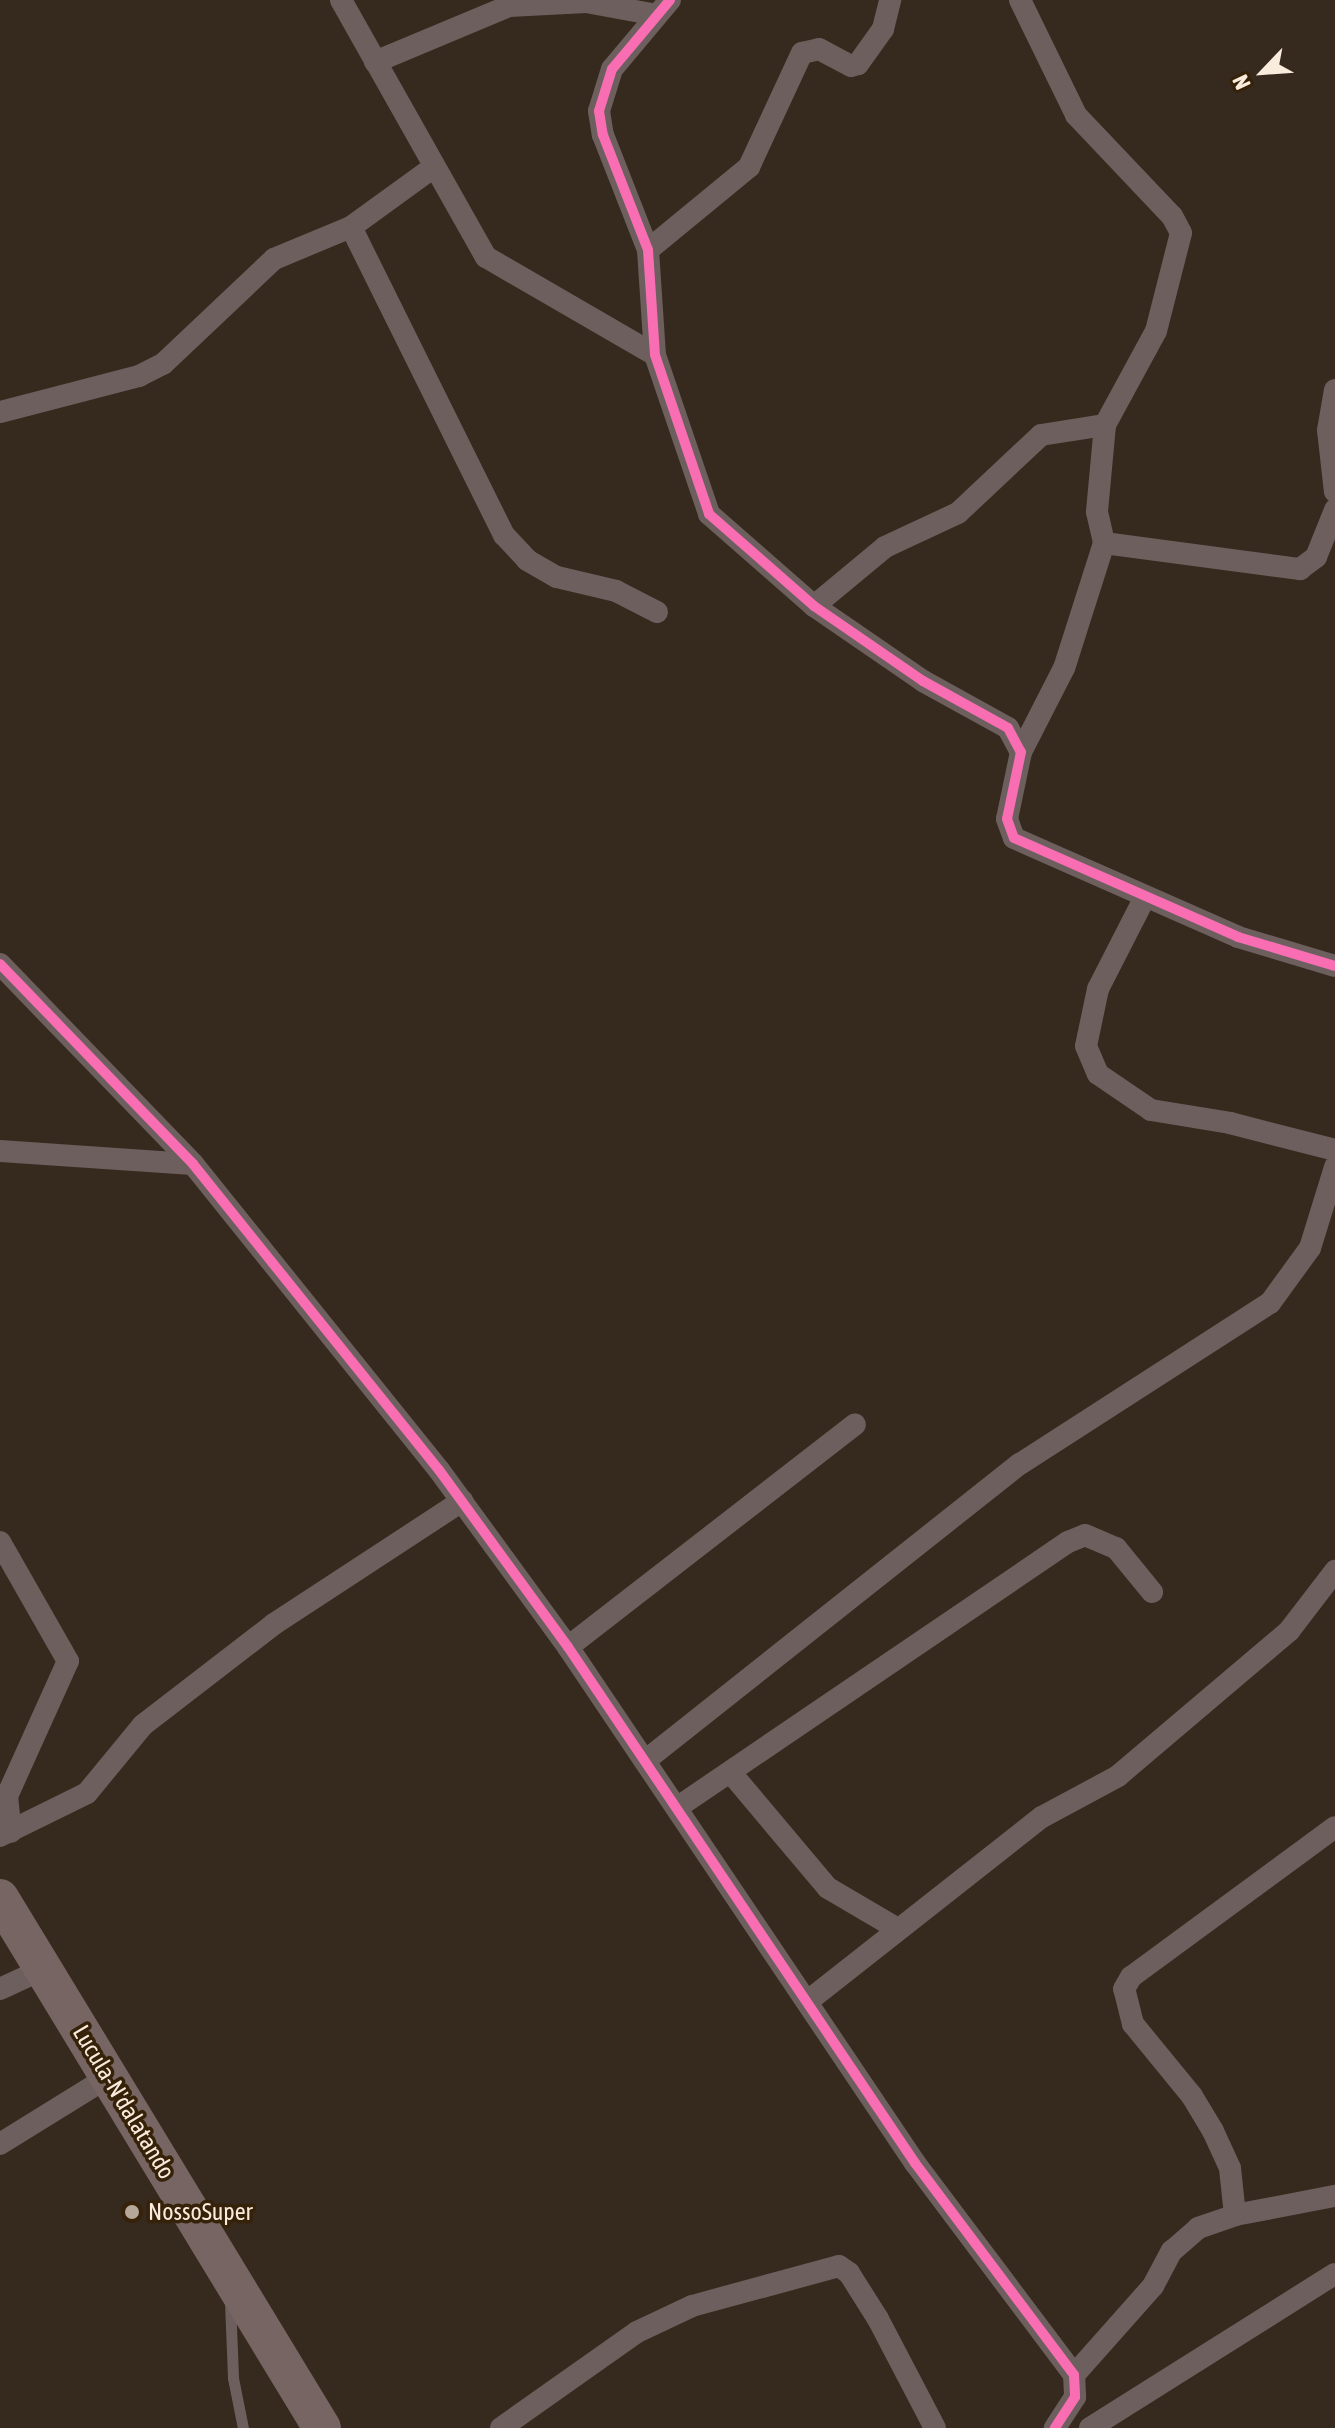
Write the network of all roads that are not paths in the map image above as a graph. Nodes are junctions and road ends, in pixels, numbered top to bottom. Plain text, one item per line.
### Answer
1 (341, 0) edge
2 (890, 0) edge
3 (1020, 0) edge
4 (664, 7) edge
5 (375, 62) junction
6 (434, 167) junction
7 (351, 227) junction
8 (648, 250) junction
9 (655, 355) junction
10 (1335, 390) edge
11 (0, 412) edge
12 (1105, 425) junction
13 (1335, 492) edge
14 (1335, 510) edge
15 (1104, 543) junction
16 (814, 606) junction
17 (657, 612) dead end
18 (1021, 752) junction
19 (1145, 897) junction
20 (1335, 966) edge
21 (4, 975) edge
22 (1335, 1150) edge
23 (0, 1151) edge
24 (193, 1164) junction
25 (1335, 1167) edge
26 (1331, 1193) edge
27 (855, 1424) dead end
28 (462, 1501) junction
29 (0, 1542) edge
30 (1335, 1571) edge
31 (1152, 1592) dead end
32 (568, 1647) junction
33 (646, 1760) junction
34 (731, 1773) junction
35 (678, 1807) junction
36 (1335, 1827) edge
37 (5, 1834) edge
38 (0, 1898) edge
39 (896, 1928) junction
40 (43, 1969) junction
41 (0, 1989) edge
42 (808, 2001) junction
43 (108, 2077) junction
44 (0, 2144) edge
45 (1335, 2196) edge
46 (1235, 2215) junction
47 (1335, 2274) edge
48 (230, 2275) junction
49 (1074, 2375) junction
50 (1061, 2420) edge
51 (243, 2428) edge
52 (322, 2428) edge
53 (501, 2428) edge
54 (935, 2428) edge
55 (1084, 2428) edge
56 (1090, 2428) edge

1 - 5 street
2 - 8 street
3 - 12 street
4 - 5 street
4 - 8 street
5 - 6 street
6 - 7 street
6 - 9 street
7 - 11 street
7 - 17 street
8 - 9 street
9 - 16 street
10 - 13 street
12 - 15 street
12 - 16 street
14 - 15 street
15 - 18 street
16 - 18 street
18 - 19 street
19 - 20 street
19 - 22 street
21 - 24 street
23 - 24 street
24 - 28 street
25 - 26 street
26 - 33 street
27 - 32 street
28 - 32 street
28 - 37 street
29 - 37 street
30 - 39 street
31 - 34 street
32 - 33 street
33 - 35 street
34 - 35 street
34 - 39 street
35 - 42 street
36 - 46 street
38 - 40 highway, Lucula-N'dalatando
39 - 42 street
40 - 41 street
40 - 43 highway, Lucula-N'dalatando
42 - 49 street
43 - 44 street
43 - 48 highway, Lucula-N'dalatando
45 - 46 street
46 - 49 street
47 - 56 street
48 - 51 lane
48 - 52 highway, Lucula-N'dalatando
49 - 50 street
50 - 55 street
53 - 54 street

